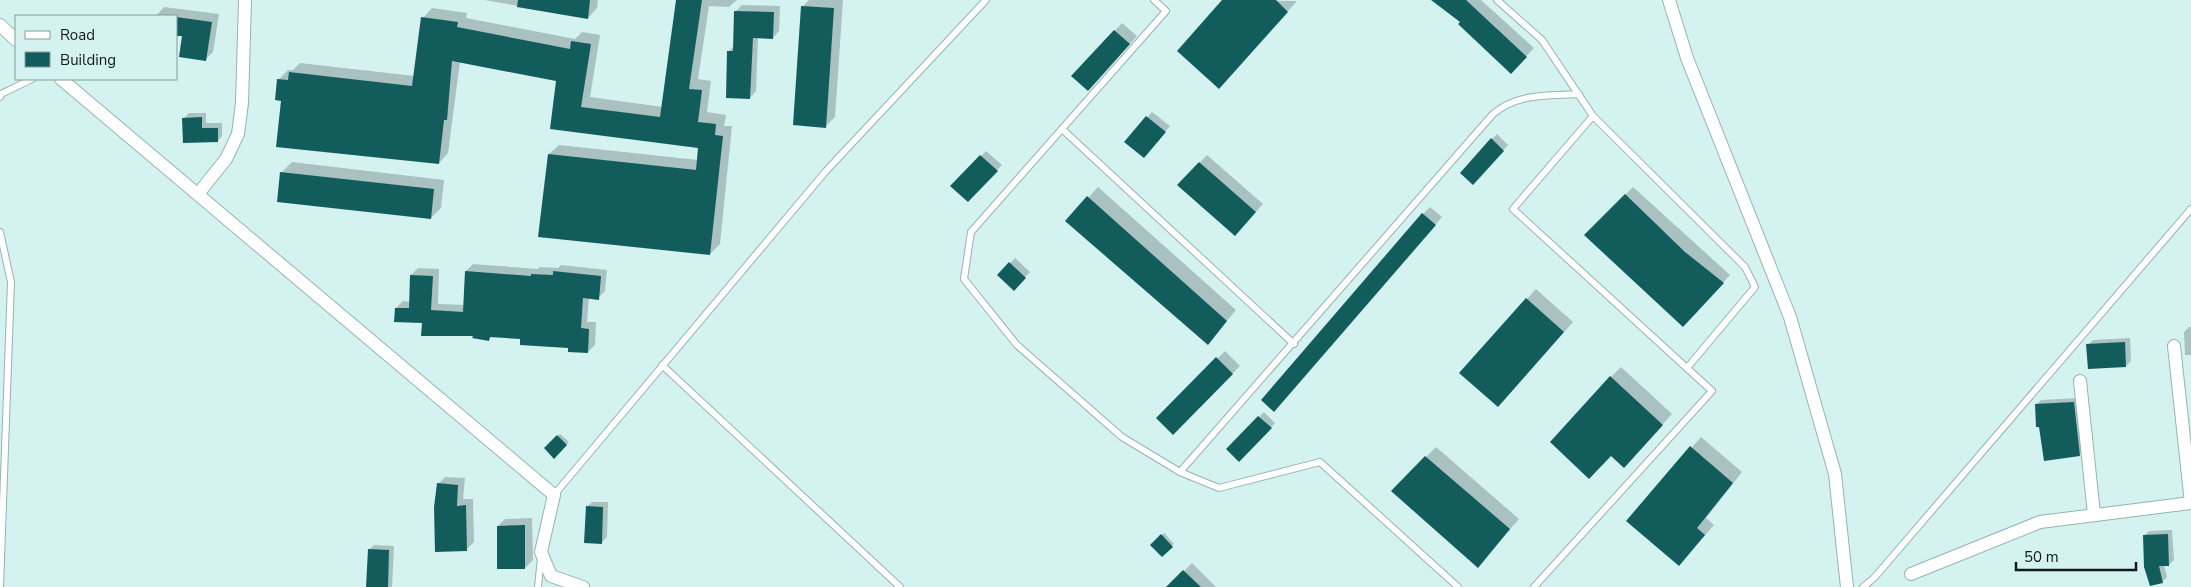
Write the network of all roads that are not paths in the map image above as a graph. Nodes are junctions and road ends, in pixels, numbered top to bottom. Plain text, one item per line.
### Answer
1 (245, 0) edge
2 (986, 0) edge
3 (1154, 0) edge
4 (1497, 0) edge
5 (1669, 0) edge
6 (0, 25) edge
7 (15, 39) edge
8 (30, 80) edge
9 (61, 80) edge
10 (1579, 94) junction
11 (0, 97) edge
12 (1593, 116) junction
13 (1062, 129) junction
14 (198, 194) junction
15 (2191, 209) edge
16 (0, 232) edge
17 (1294, 344) junction
18 (2174, 346) dead end
19 (662, 365) junction
20 (1687, 368) junction
21 (2080, 381) dead end
22 (1180, 472) junction
23 (554, 495) junction
24 (2191, 503) edge
25 (2094, 514) junction
26 (541, 552) junction
27 (1911, 574) dead end
28 (0, 587) edge
29 (538, 587) edge
30 (583, 587) edge
31 (900, 587) edge
32 (1458, 587) edge
33 (1534, 587) edge
34 (1847, 587) edge
35 (1864, 587) edge

1 - 14 street
2 - 19 lane
3 - 13 lane
4 - 10 lane
5 - 34 street
6 - 7 street
8 - 11 lane
9 - 14 street
10 - 12 lane
10 - 17 lane
12 - 20 lane
12 - 20 lane
13 - 17 lane
13 - 22 lane
14 - 23 street
15 - 35 lane
16 - 28 lane
17 - 22 lane
18 - 24 street
19 - 23 lane
19 - 31 lane
20 - 33 lane
21 - 25 street
22 - 32 lane
23 - 26 street
24 - 25 street
25 - 27 street
26 - 29 lane
26 - 30 street

